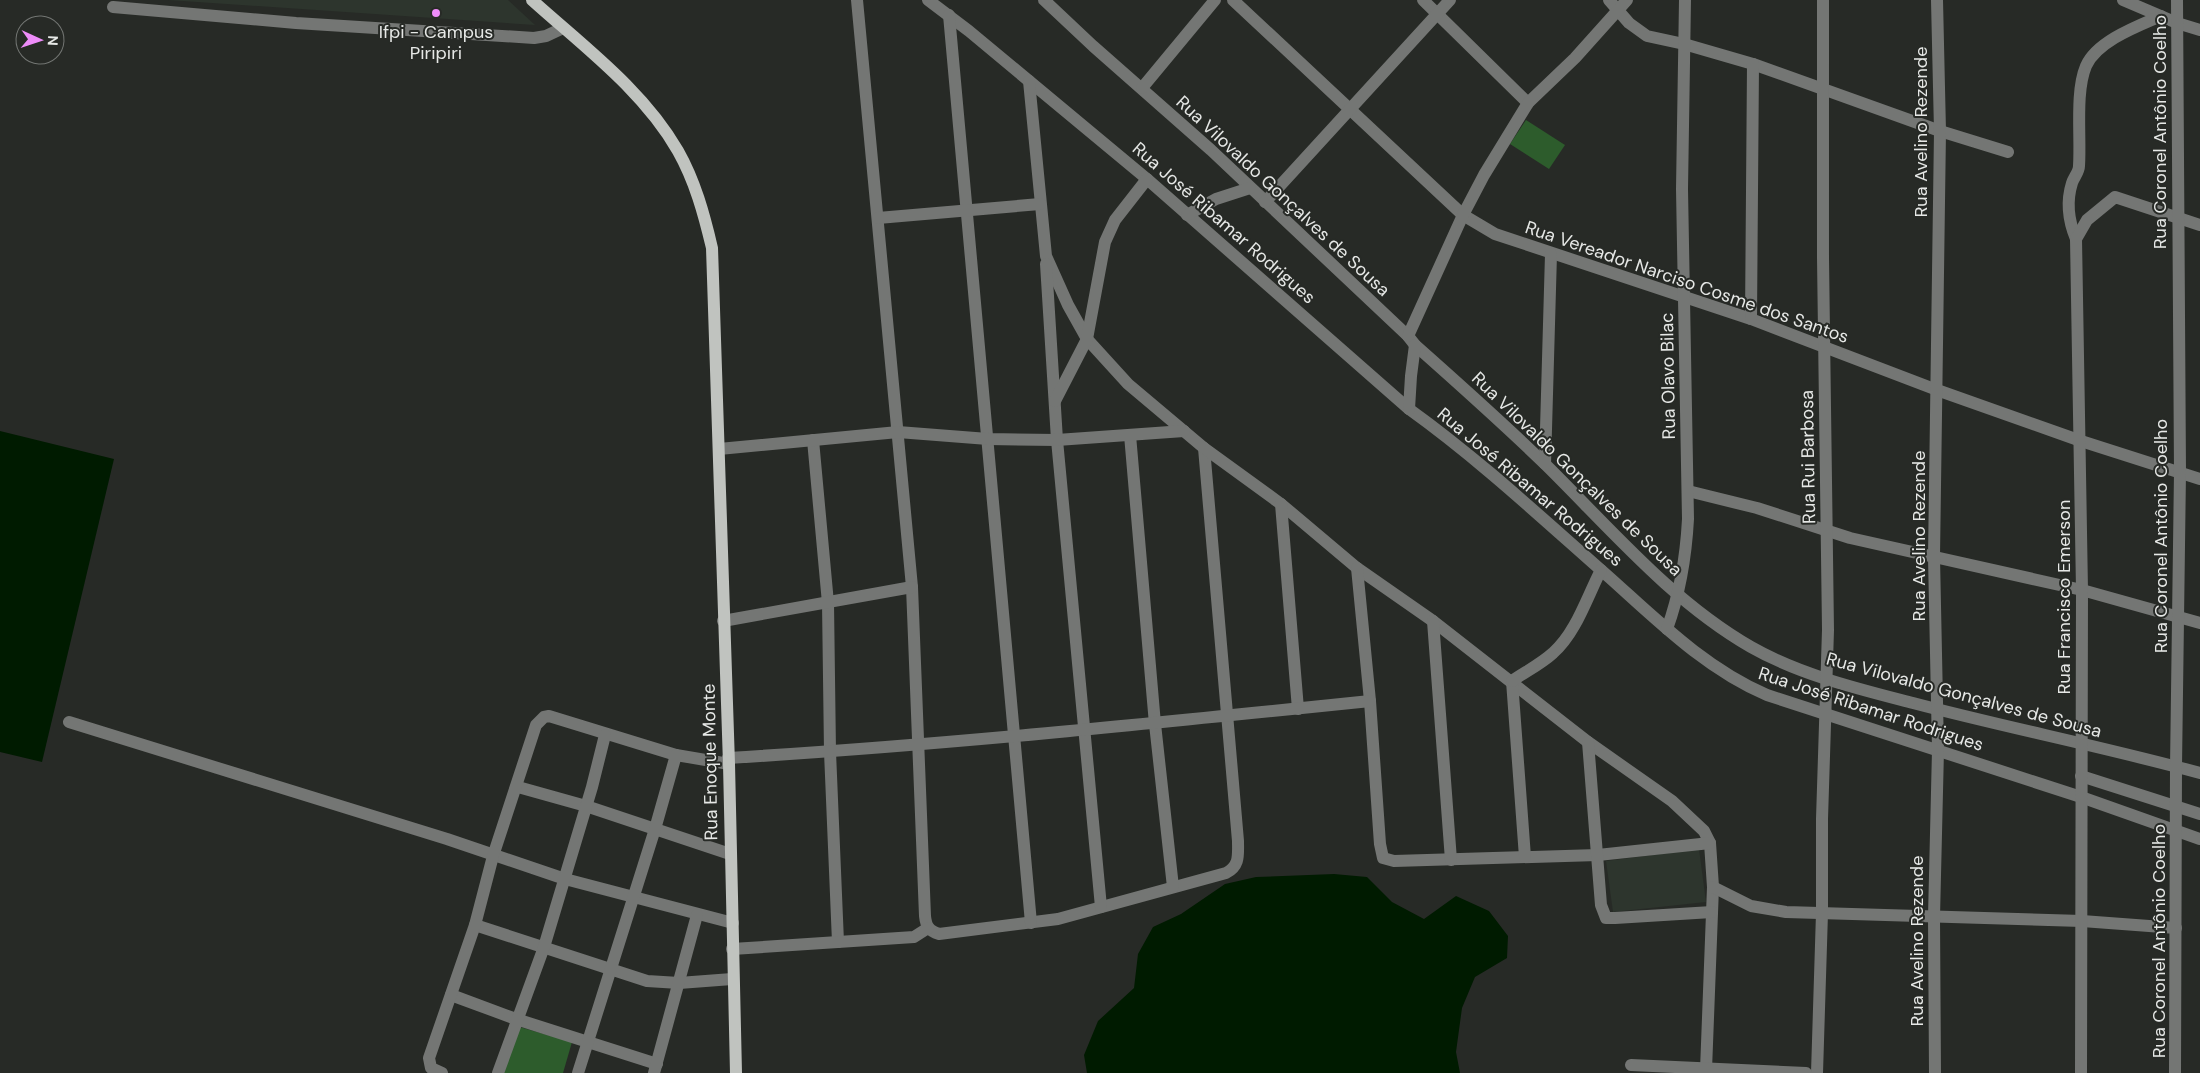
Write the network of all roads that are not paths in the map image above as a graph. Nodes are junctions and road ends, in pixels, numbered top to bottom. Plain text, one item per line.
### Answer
1 (532, 0) edge
2 (858, 0) edge
3 (926, 0) edge
4 (1044, 0) edge
5 (1215, 0) edge
6 (1233, 0) edge
7 (1423, 0) edge
8 (1450, 0) edge
9 (1686, 0) edge
10 (1823, 0) edge
11 (1937, 0) edge
12 (2123, 0) edge
13 (2177, 0) edge
14 (1618, 3) edge
15 (113, 8) dead end
16 (1438, 13) junction
17 (949, 15) junction
18 (2161, 16) junction
19 (2177, 23) junction
20 (563, 28) junction
21 (2200, 30) edge
22 (1684, 44) junction
23 (1753, 64) junction
24 (1029, 81) junction
25 (1142, 88) junction
26 (1823, 88) junction
27 (1528, 103) junction
28 (1349, 108) junction
29 (1940, 131) junction
30 (2008, 152) dead end
31 (1147, 179) junction
32 (1250, 188) junction
33 (1265, 202) junction
34 (1040, 204) junction
35 (967, 210) junction
36 (1187, 215) junction
37 (1463, 215) junction
38 (2178, 217) junction
39 (878, 218) junction
40 (2200, 225) edge
41 (2076, 240) junction
42 (1551, 254) junction
43 (1046, 256) junction
44 (1684, 296) junction
45 (1751, 319) junction
46 (1087, 339) junction
47 (1412, 340) junction
48 (1824, 347) junction
49 (1937, 390) junction
50 (1055, 401) junction
51 (1409, 409) junction
52 (1184, 431) junction
53 (898, 432) junction
54 (1130, 435) junction
55 (813, 440) junction
56 (988, 440) junction
57 (1057, 440) junction
58 (2081, 441) junction
59 (1204, 448) junction
60 (719, 449) junction
61 (1545, 464) junction
62 (2180, 472) junction
63 (2200, 479) edge
64 (1688, 491) junction
65 (1281, 504) junction
66 (1828, 532) junction
67 (1934, 557) junction
68 (1357, 568) junction
69 (1601, 570) junction
70 (912, 587) junction
71 (2082, 590) junction
72 (1678, 596) junction
73 (828, 603) junction
74 (2178, 618) junction
75 (723, 620) junction
76 (1433, 621) junction
77 (2200, 623) edge
78 (1667, 629) junction
79 (1827, 679) junction
80 (1512, 681) junction
81 (1370, 701) junction
82 (1298, 709) junction
83 (1937, 710) junction
84 (1824, 712) junction
85 (1226, 717) junction
86 (69, 722) dead end
87 (1155, 724) junction
88 (1085, 730) junction
89 (606, 735) junction
90 (1014, 737) junction
91 (1588, 742) junction
92 (2082, 745) junction
93 (918, 746) junction
94 (1938, 750) junction
95 (830, 752) junction
96 (676, 755) junction
97 (729, 761) junction
98 (2176, 767) junction
99 (2200, 773) edge
100 (2081, 776) junction
101 (518, 787) junction
102 (2081, 796) junction
103 (586, 806) junction
104 (2177, 806) junction
105 (2200, 814) edge
106 (655, 829) junction
107 (2177, 830) junction
108 (2200, 839) edge
109 (1710, 843) junction
110 (730, 854) junction
111 (1598, 855) junction
112 (493, 856) junction
113 (1525, 858) junction
114 (1451, 860) junction
115 (565, 879) junction
116 (1173, 887) junction
117 (1713, 887) junction
118 (634, 896) junction
119 (1101, 907) junction
120 (1712, 912) junction
121 (1822, 913) junction
122 (697, 915) junction
123 (1934, 918) junction
124 (2082, 921) junction
125 (733, 922) junction
126 (1031, 923) junction
127 (475, 924) junction
128 (928, 928) junction
129 (2176, 928) junction
130 (838, 942) junction
131 (544, 947) junction
132 (732, 949) junction
133 (611, 969) junction
134 (732, 979) junction
135 (679, 983) junction
136 (451, 995) junction
137 (516, 1019) junction
138 (589, 1042) junction
139 (1631, 1065) dead end
140 (655, 1068) edge
141 (1706, 1070) junction
142 (442, 1073) edge
143 (498, 1073) edge
144 (578, 1073) edge
145 (736, 1073) edge
146 (1806, 1073) edge
147 (1817, 1073) edge
148 (1935, 1073) edge
149 (2081, 1073) edge
150 (2175, 1073) edge

1 - 20 main road, Rua Enoque Monte
2 - 39 street
3 - 17 street, Rua José Ribamar Rodrigues
4 - 25 street, Rua Vilovaldo Gonçalves de Sousa
5 - 25 street
6 - 28 street, Rua Vereador Narciso Cosme dos Santos
7 - 16 street
8 - 16 street
9 - 22 street, Rua Olavo Bilac
10 - 26 street, Rua Rui Barbosa
11 - 29 street, Rua Avelino Rezende
12 - 18 street
13 - 19 street, Rua Coronel Antônio Coelho
14 - 22 street
14 - 27 street
15 - 20 street
16 - 27 street
16 - 28 street
17 - 24 street, Rua José Ribamar Rodrigues
17 - 35 street
18 - 19 street
18 - 41 street, Rua Francisco Emerson
19 - 21 street
19 - 38 street, Rua Coronel Antônio Coelho
20 - 60 main road, Rua Enoque Monte
22 - 23 street
22 - 44 street, Rua Olavo Bilac
23 - 26 street
23 - 45 street
24 - 31 street, Rua José Ribamar Rodrigues
24 - 34 street
25 - 32 street, Rua Vilovaldo Gonçalves de Sousa
26 - 29 street
26 - 48 street, Rua Rui Barbosa
27 - 37 street
28 - 33 street
28 - 37 street, Rua Vereador Narciso Cosme dos Santos
29 - 30 street
29 - 49 street, Rua Avelino Rezende
31 - 36 street, Rua José Ribamar Rodrigues
31 - 46 street
32 - 33 street, Rua Vilovaldo Gonçalves de Sousa
32 - 36 street
33 - 47 street, Rua Vilovaldo Gonçalves de Sousa
34 - 35 street
34 - 43 street
35 - 39 street
35 - 56 street
36 - 51 street, Rua José Ribamar Rodrigues
37 - 42 street, Rua Vereador Narciso Cosme dos Santos
37 - 47 street
38 - 40 street
38 - 41 street
38 - 62 street, Rua Coronel Antônio Coelho
39 - 53 street
41 - 58 street, Rua Francisco Emerson
42 - 44 street, Rua Vereador Narciso Cosme dos Santos
42 - 61 street
43 - 46 street
43 - 50 street
44 - 45 street, Rua Vereador Narciso Cosme dos Santos
44 - 64 street, Rua Olavo Bilac
45 - 48 street, Rua Vereador Narciso Cosme dos Santos
46 - 50 street
46 - 52 street
47 - 51 street
47 - 61 street, Rua Vilovaldo Gonçalves de Sousa
48 - 49 street, Rua Vereador Narciso Cosme dos Santos
48 - 66 street, Rua Rui Barbosa
49 - 58 street, Rua Vereador Narciso Cosme dos Santos
49 - 67 street, Rua Avelino Rezende
50 - 57 street
51 - 69 street, Rua José Ribamar Rodrigues
52 - 54 street
52 - 59 street
53 - 55 street
53 - 56 street
53 - 70 street
54 - 57 street
54 - 87 street
55 - 60 street
55 - 73 street
56 - 57 street
56 - 90 street
57 - 88 street
58 - 62 street, Rua Vereador Narciso Cosme dos Santos
58 - 71 street, Rua Francisco Emerson
59 - 65 street
59 - 85 street
60 - 75 main road, Rua Enoque Monte
61 - 72 street, Rua Vilovaldo Gonçalves de Sousa
62 - 63 street, Rua Vereador Narciso Cosme dos Santos
62 - 74 street, Rua Coronel Antônio Coelho
64 - 66 street
64 - 72 street, Rua Olavo Bilac
65 - 68 street
65 - 82 street
66 - 67 street
66 - 79 street, Rua Rui Barbosa
67 - 71 street
67 - 83 street, Rua Avelino Rezende
68 - 76 street
68 - 81 street
69 - 78 street, Rua José Ribamar Rodrigues
69 - 80 street
70 - 73 street
70 - 93 street
71 - 74 street
71 - 92 street, Rua Francisco Emerson
72 - 78 street, Rua Olavo Bilac
72 - 79 street, Rua Vilovaldo Gonçalves de Sousa
73 - 75 street
73 - 95 street
74 - 77 street
74 - 98 street, Rua Coronel Antônio Coelho
75 - 97 main road, Rua Enoque Monte
76 - 80 street
76 - 114 street
78 - 84 street, Rua José Ribamar Rodrigues
79 - 83 street, Rua Vilovaldo Gonçalves de Sousa
79 - 84 street, Rua Rui Barbosa
80 - 91 street
80 - 113 street
81 - 82 street
81 - 114 street
82 - 85 street
83 - 92 street, Rua Vilovaldo Gonçalves de Sousa
83 - 94 street, Rua Avelino Rezende
84 - 94 street, Rua José Ribamar Rodrigues
84 - 121 street, Rua Rui Barbosa
85 - 87 street
85 - 116 street
86 - 112 street
87 - 88 street
87 - 116 street
88 - 90 street
88 - 119 street
89 - 96 street
89 - 101 street
89 - 103 street
90 - 93 street
90 - 126 street
91 - 109 street
91 - 111 street
92 - 98 street, Rua Vilovaldo Gonçalves de Sousa
92 - 100 street, Rua Francisco Emerson
93 - 95 street
93 - 128 street
94 - 102 street, Rua José Ribamar Rodrigues
94 - 123 street, Rua Avelino Rezende
95 - 97 street
95 - 130 street
96 - 97 street
96 - 106 street
97 - 110 main road, Rua Enoque Monte
98 - 99 street, Rua Vilovaldo Gonçalves de Sousa
98 - 104 street, Rua Coronel Antônio Coelho
100 - 102 street, Rua Francisco Emerson
100 - 104 street
101 - 103 street
101 - 112 street
102 - 107 street, Rua José Ribamar Rodrigues
102 - 124 street, Rua Francisco Emerson
103 - 106 street
103 - 115 street
104 - 105 street
104 - 107 street, Rua Coronel Antônio Coelho
106 - 110 street
106 - 118 street
107 - 108 street, Rua José Ribamar Rodrigues
107 - 129 street, Rua Coronel Antônio Coelho
109 - 111 street
109 - 117 street
110 - 125 main road, Rua Enoque Monte
111 - 113 street
111 - 120 street
112 - 115 street
112 - 127 street
113 - 114 street
115 - 118 street
115 - 131 street
116 - 119 street
117 - 120 street
117 - 121 street
118 - 122 street
118 - 133 street
119 - 126 street
120 - 141 street
121 - 123 street
121 - 147 street, Rua Rui Barbosa
122 - 125 street
122 - 135 street
123 - 124 street
123 - 148 street, Rua Avelino Rezende
124 - 129 street
124 - 149 street, Rua Francisco Emerson
125 - 132 main road, Rua Enoque Monte
126 - 128 street
127 - 131 street
127 - 136 street
128 - 130 street
129 - 150 street, Rua Coronel Antônio Coelho
130 - 132 street
131 - 133 street
131 - 137 street
132 - 134 main road, Rua Enoque Monte
133 - 135 street
133 - 138 street
134 - 135 street
134 - 145 main road, Rua Enoque Monte
135 - 140 street
136 - 137 street
136 - 142 street
137 - 138 street
137 - 143 street
138 - 140 street
138 - 144 street
139 - 141 street
141 - 146 street

